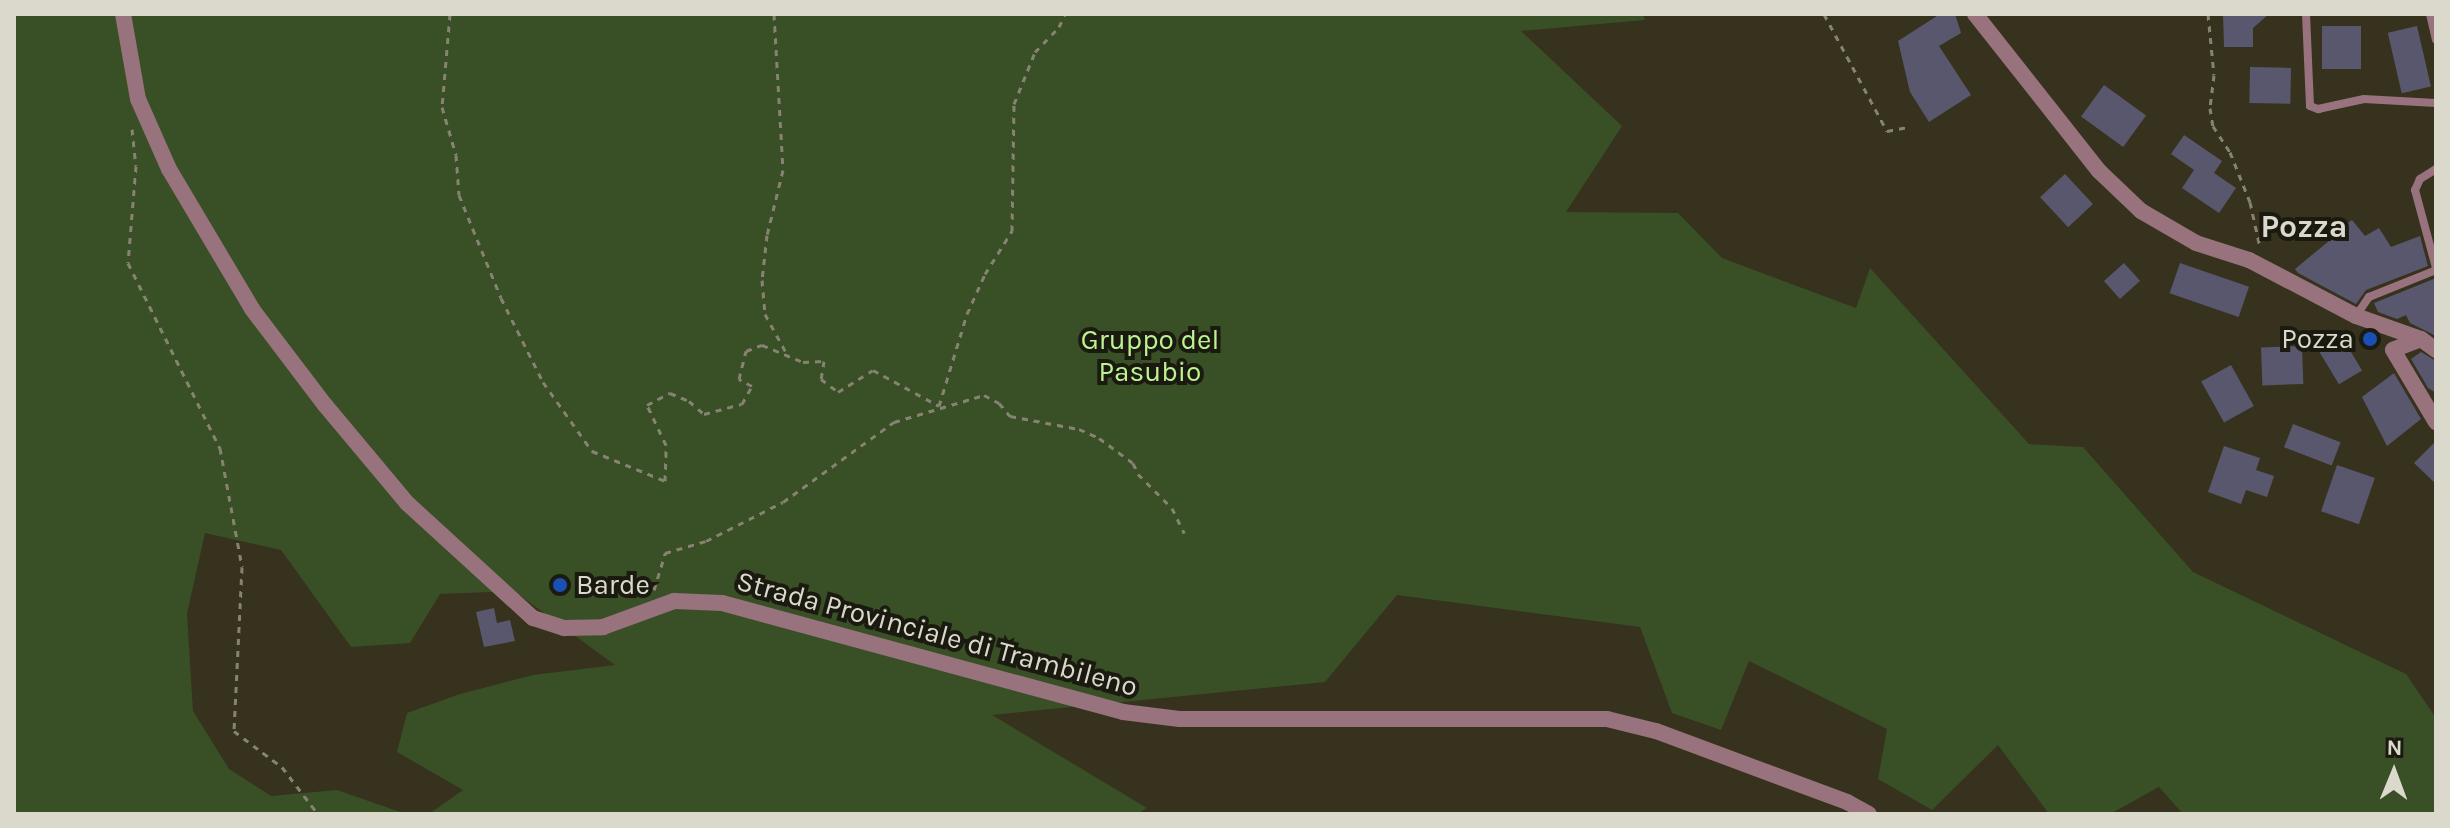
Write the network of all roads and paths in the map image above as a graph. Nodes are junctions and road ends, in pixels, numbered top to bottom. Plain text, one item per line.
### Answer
1 (123, 14) edge
2 (450, 14) edge
3 (774, 14) edge
4 (1065, 14) edge
5 (1824, 14) edge
6 (1975, 14) edge
7 (2208, 14) edge
8 (2306, 14) edge
9 (2430, 14) edge
10 (2436, 39) edge
11 (2436, 103) edge
12 (131, 121) dead end
13 (1907, 127) dead end
14 (2436, 169) edge
15 (2434, 247) edge
16 (2260, 267) junction
17 (2436, 269) edge
18 (2356, 316) junction
19 (2421, 339) junction
20 (2436, 350) edge
21 (788, 356) junction
22 (939, 406) junction
23 (2436, 422) edge
24 (1184, 533) dead end
25 (647, 611) junction
26 (318, 814) edge
27 (1869, 814) edge

1 - 25 street, Strada Provinciale di Trambileno
2 - 21 path
3 - 21 path
4 - 22 path
5 - 13 path
6 - 16 street
7 - 16 path
8 - 11 lane
9 - 10 lane
12 - 26 path
14 - 15 lane
15 - 17 lane
16 - 18 street
17 - 18 lane
18 - 19 street
19 - 20 street
19 - 23 street
21 - 22 path
22 - 24 path
22 - 25 path
25 - 27 street, Strada Provinciale di Trambileno

